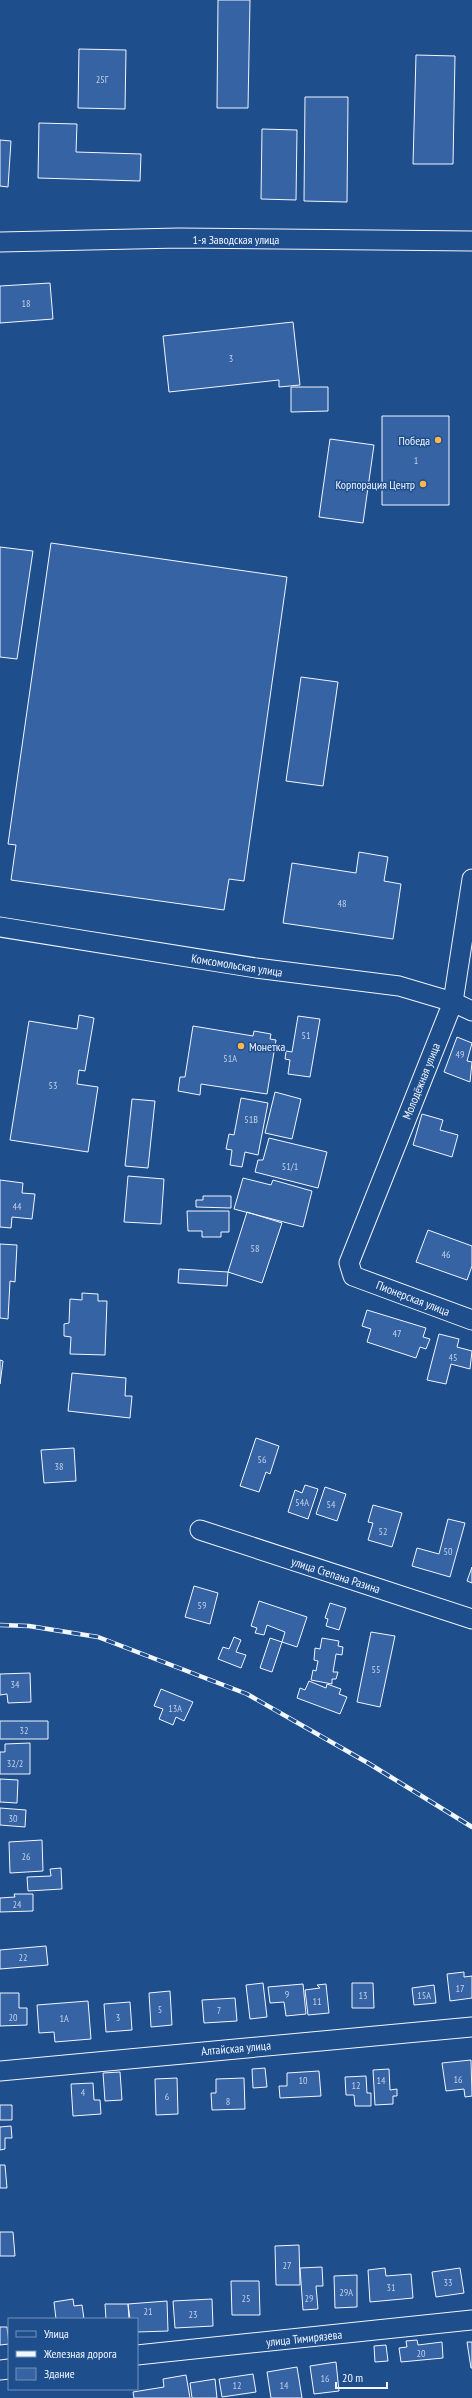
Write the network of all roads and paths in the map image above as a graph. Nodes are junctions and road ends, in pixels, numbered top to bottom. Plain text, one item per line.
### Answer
1 (472, 241) edge
2 (0, 242) edge
3 (471, 892) edge
4 (0, 927) edge
5 (452, 1002) junction
6 (472, 1011) edge
7 (353, 1276) joint
8 (472, 1320) edge
9 (200, 1530) dead end
10 (472, 1619) edge
11 (472, 2027) edge
12 (0, 2071) edge
13 (472, 2320) edge
14 (138, 2355) edge

1 - 2 street, 1-я Заводская улица
3 - 5 street, Молодёжная улица
4 - 5 street, Комсомольская улица
5 - 6 street, Комсомольская улица
5 - 7 street, Молодёжная улица
7 - 8 street, Пионерская улица
9 - 10 street, улица Степана Разина
11 - 12 street, Алтайская улица
13 - 14 street, улица Тимирязева

